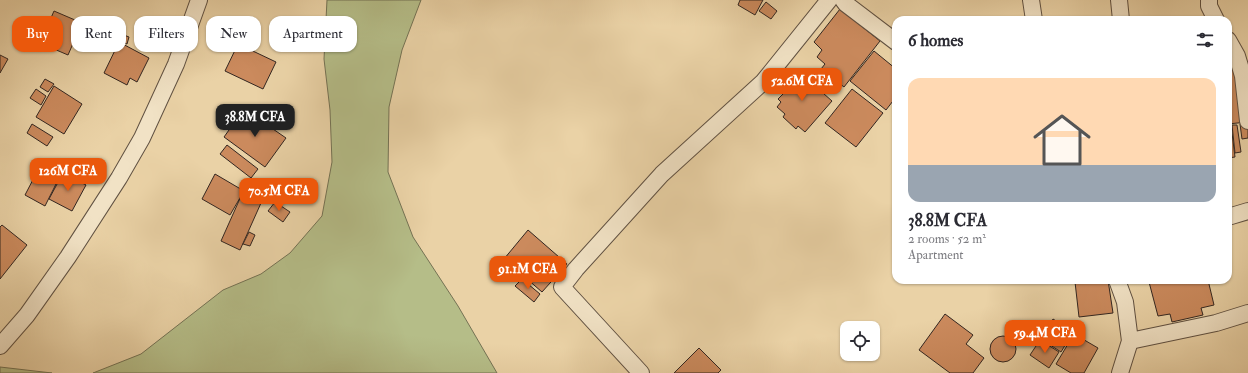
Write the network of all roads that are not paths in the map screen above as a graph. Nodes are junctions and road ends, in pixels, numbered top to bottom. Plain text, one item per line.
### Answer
1 (199, 0) edge
2 (829, 0) edge
3 (843, 0) edge
4 (1031, 0) edge
5 (1118, 0) edge
6 (1209, 0) edge
7 (1033, 16) edge
8 (1120, 16) edge
9 (1214, 16) edge
10 (892, 39) edge
11 (1232, 47) edge
12 (1248, 121) edge
13 (1248, 211) edge
14 (1232, 216) edge
15 (1118, 284) edge
16 (1248, 313) edge
17 (1130, 341) junction
18 (0, 346) edge
19 (642, 373) edge
20 (1120, 373) edge

1 - 18 street
2 - 19 street
3 - 10 street
4 - 7 street
5 - 8 street
6 - 9 street
11 - 12 street
13 - 14 street
15 - 17 street
16 - 17 street
17 - 20 street

